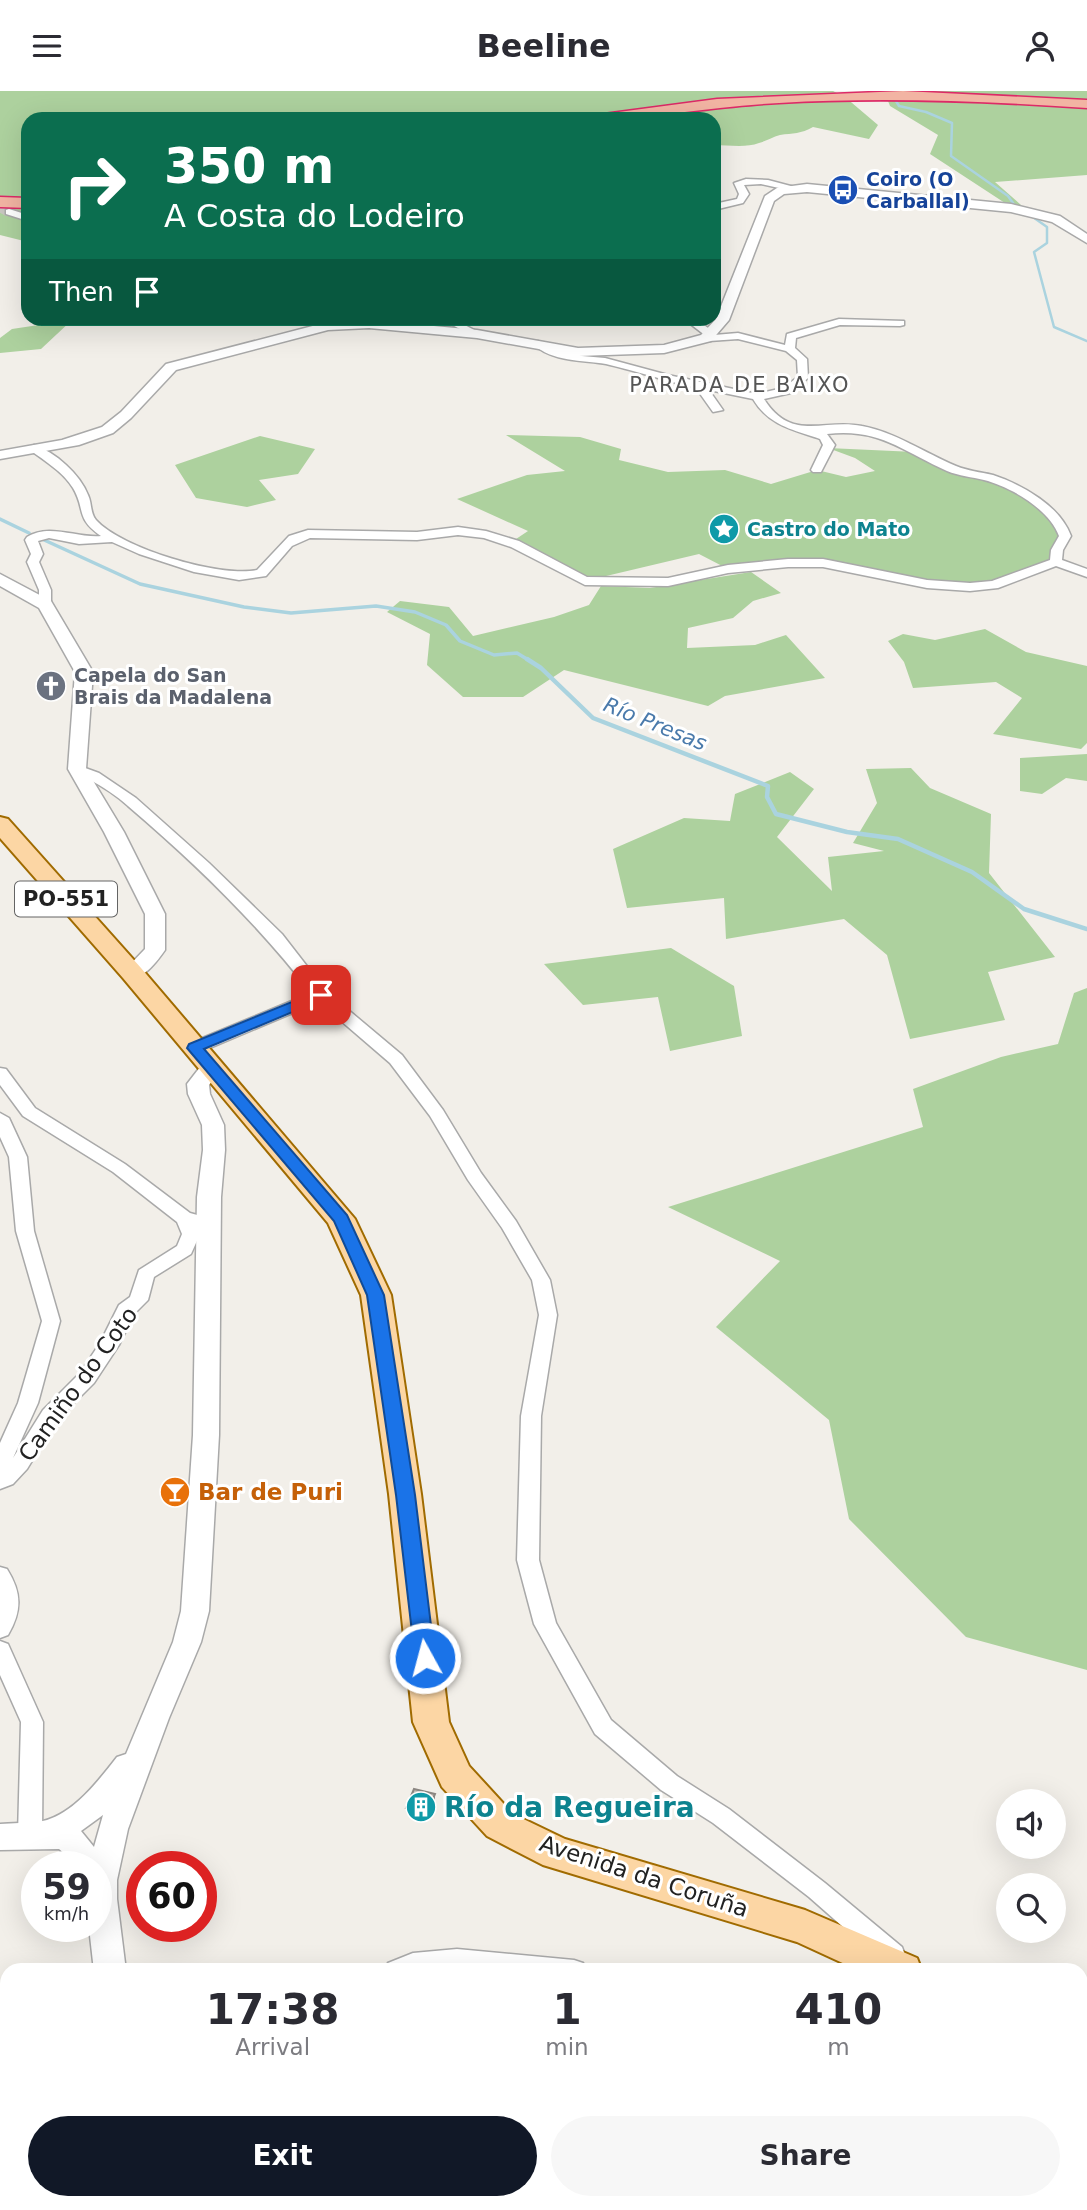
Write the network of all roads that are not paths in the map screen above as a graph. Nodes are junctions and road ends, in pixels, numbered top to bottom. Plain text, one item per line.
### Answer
1 (1087, 104) edge
2 (634, 112) edge
3 (797, 189) junction
4 (721, 205) edge
5 (5, 207) tunnel mouth
6 (21, 215) edge
7 (1087, 239) edge
8 (721, 321) edge
9 (900, 323) dead end
10 (328, 326) edge
11 (401, 326) edge
12 (460, 326) edge
13 (695, 326) edge
14 (716, 326) edge
15 (477, 334) junction
16 (704, 337) junction
17 (538, 344) junction
18 (790, 349) junction
19 (700, 385) junction
20 (757, 397) junction
21 (717, 409) dead end
22 (804, 430) junction
23 (34, 448) junction
24 (0, 455) edge
25 (817, 470) dead end
26 (113, 538) junction
27 (1056, 562) junction
28 (1087, 573) edge
29 (0, 579) edge
30 (45, 605) junction
31 (78, 769) junction
32 (0, 824) edge
33 (132, 973) junction
34 (321, 995) junction
35 (0, 1073) edge
36 (210, 1079) junction
37 (0, 1118) edge
38 (197, 1220) junction
39 (0, 1465) edge
40 (0, 1481) edge
41 (0, 1574) edge
42 (0, 1629) edge
43 (0, 1650) edge
44 (142, 1749) junction
45 (35, 1835) junction
46 (0, 1837) edge
47 (88, 1845) edge
48 (106, 1942) edge
49 (109, 1963) edge
50 (407, 1963) edge
51 (499, 1963) edge
52 (884, 1963) edge
53 (902, 1963) edge

1 - 2 highway
3 - 4 street
3 - 7 street
3 - 8 street
5 - 6 street
9 - 18 street
10 - 23 street
11 - 15 street
12 - 15 street
13 - 16 street
14 - 16 street
15 - 17 street
16 - 17 street
16 - 18 street
17 - 19 street
18 - 20 street
19 - 20 street
19 - 21 street
20 - 22 street
22 - 25 street
22 - 27 street
23 - 24 street
23 - 26 street
26 - 27 street
26 - 30 street
27 - 28 street
29 - 30 street
30 - 31 street
31 - 33 street
31 - 34 street
32 - 33 main road, PO-551
33 - 36 main road, Avenida da Coruña / PO-551
34 - 36 street
34 - 53 street
35 - 38 street
36 - 38 street
36 - 52 main road, Avenida da Coruña / PO-551
37 - 39 street
38 - 40 street, Camiño do Coto
38 - 44 street
41 - 42 street
43 - 45 street
44 - 47 street
44 - 47 street
45 - 46 street
45 - 47 street
48 - 49 street
50 - 51 street

